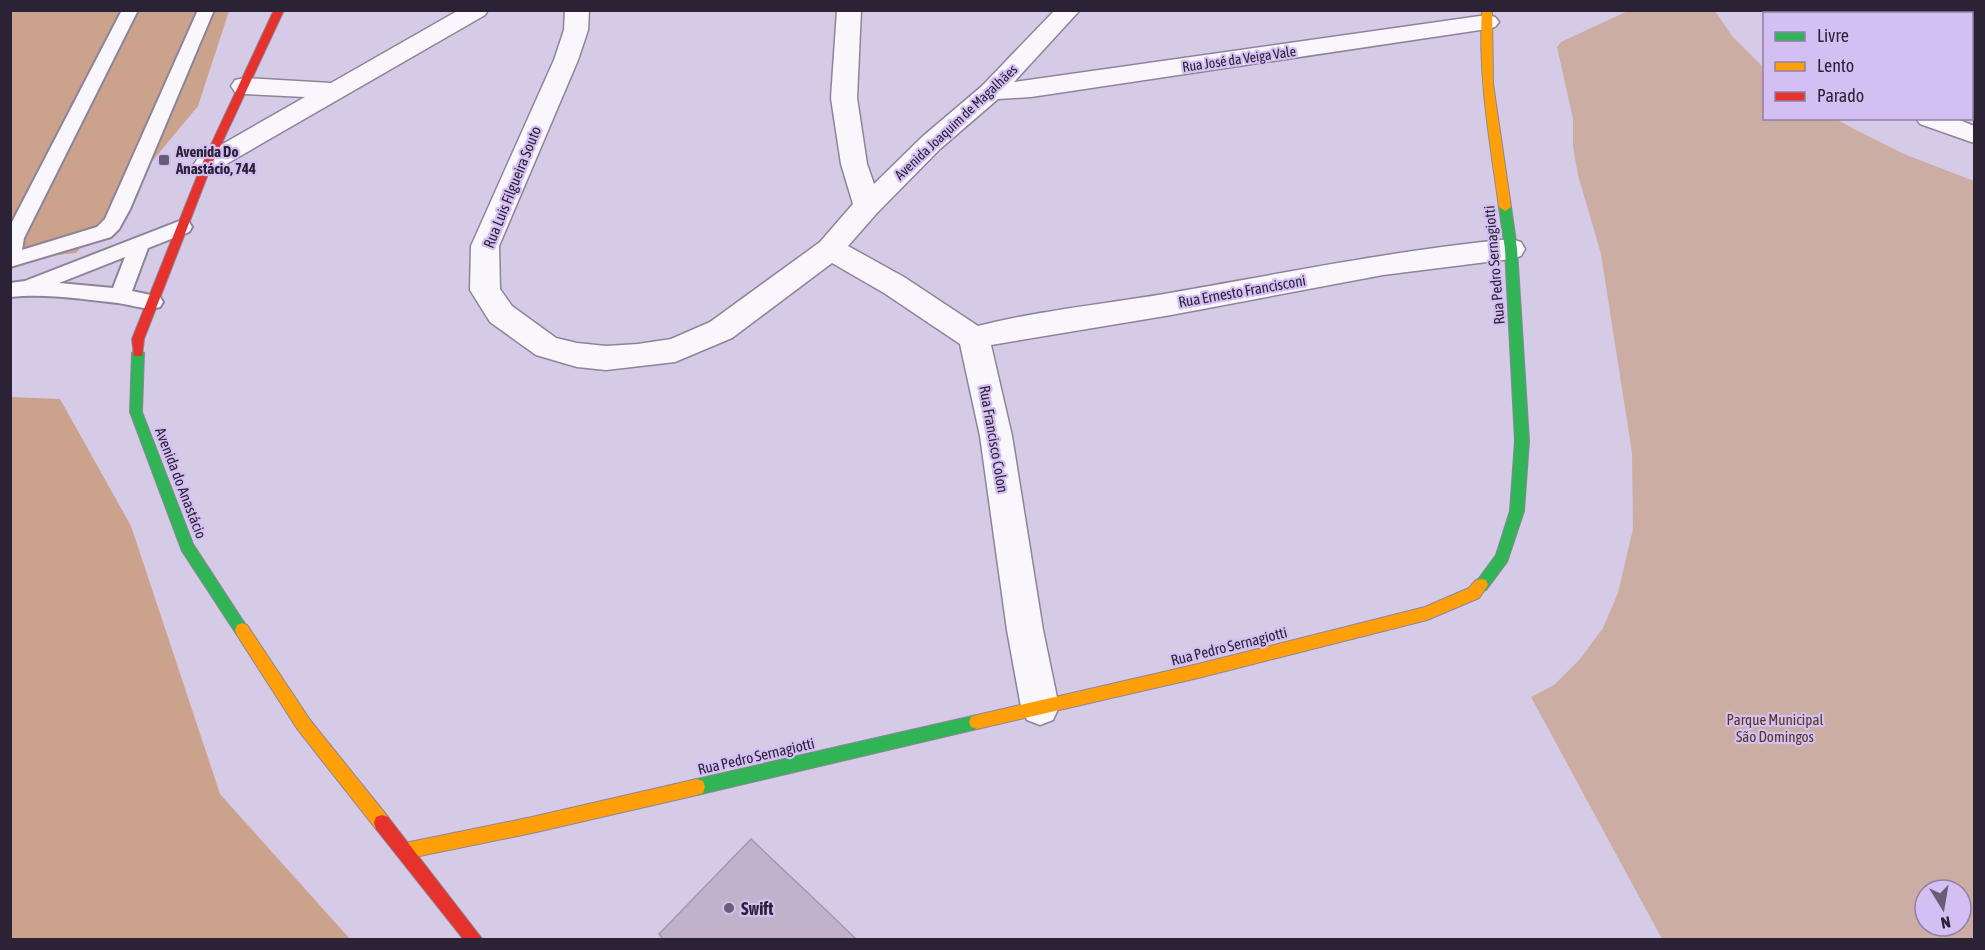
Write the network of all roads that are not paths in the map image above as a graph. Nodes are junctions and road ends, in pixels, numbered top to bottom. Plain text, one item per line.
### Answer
1 (130, 10) edge
2 (206, 10) edge
3 (279, 10) edge
4 (477, 10) edge
5 (577, 10) edge
6 (849, 10) edge
7 (1068, 10) edge
8 (1487, 16) edge
9 (243, 86) junction
10 (337, 91) junction
11 (991, 92) junction
12 (1934, 120) edge
13 (1974, 135) edge
14 (207, 164) junction
15 (867, 206) junction
16 (182, 227) junction
17 (12, 239) edge
18 (140, 243) junction
19 (830, 249) junction
20 (1511, 249) junction
21 (11, 260) edge
22 (19, 289) edge
23 (120, 296) junction
24 (153, 302) junction
25 (974, 338) junction
26 (1040, 707) junction
27 (405, 851) junction
28 (475, 939) edge

1 - 17 lane
2 - 21 lane
3 - 9 street, Avenida do Anastácio
4 - 10 street
5 - 19 street, Rua Luis Filgueira Souto
6 - 15 street
7 - 11 street, Avenida Joaquim de Magalhães
8 - 11 street, Rua José da Veiga Vale
8 - 20 street, Rua Pedro Sernagiotti
9 - 10 street
9 - 14 street, Avenida do Anastácio
10 - 14 street
11 - 15 street, Avenida Joaquim de Magalhães
12 - 13 street
14 - 16 street, Avenida do Anastácio
15 - 19 street, Rua Luis Filgueira Souto
16 - 18 lane
16 - 24 street, Avenida do Anastácio
17 - 21 lane
18 - 22 lane
18 - 23 lane
19 - 25 street
20 - 25 street, Rua Ernesto Francisconi
20 - 26 street, Rua Pedro Sernagiotti
22 - 23 lane
23 - 24 lane
24 - 27 street, Avenida do Anastácio
25 - 26 street, Rua Francisco Colon
26 - 27 street, Rua Pedro Sernagiotti
27 - 28 street, Avenida do Anastácio

